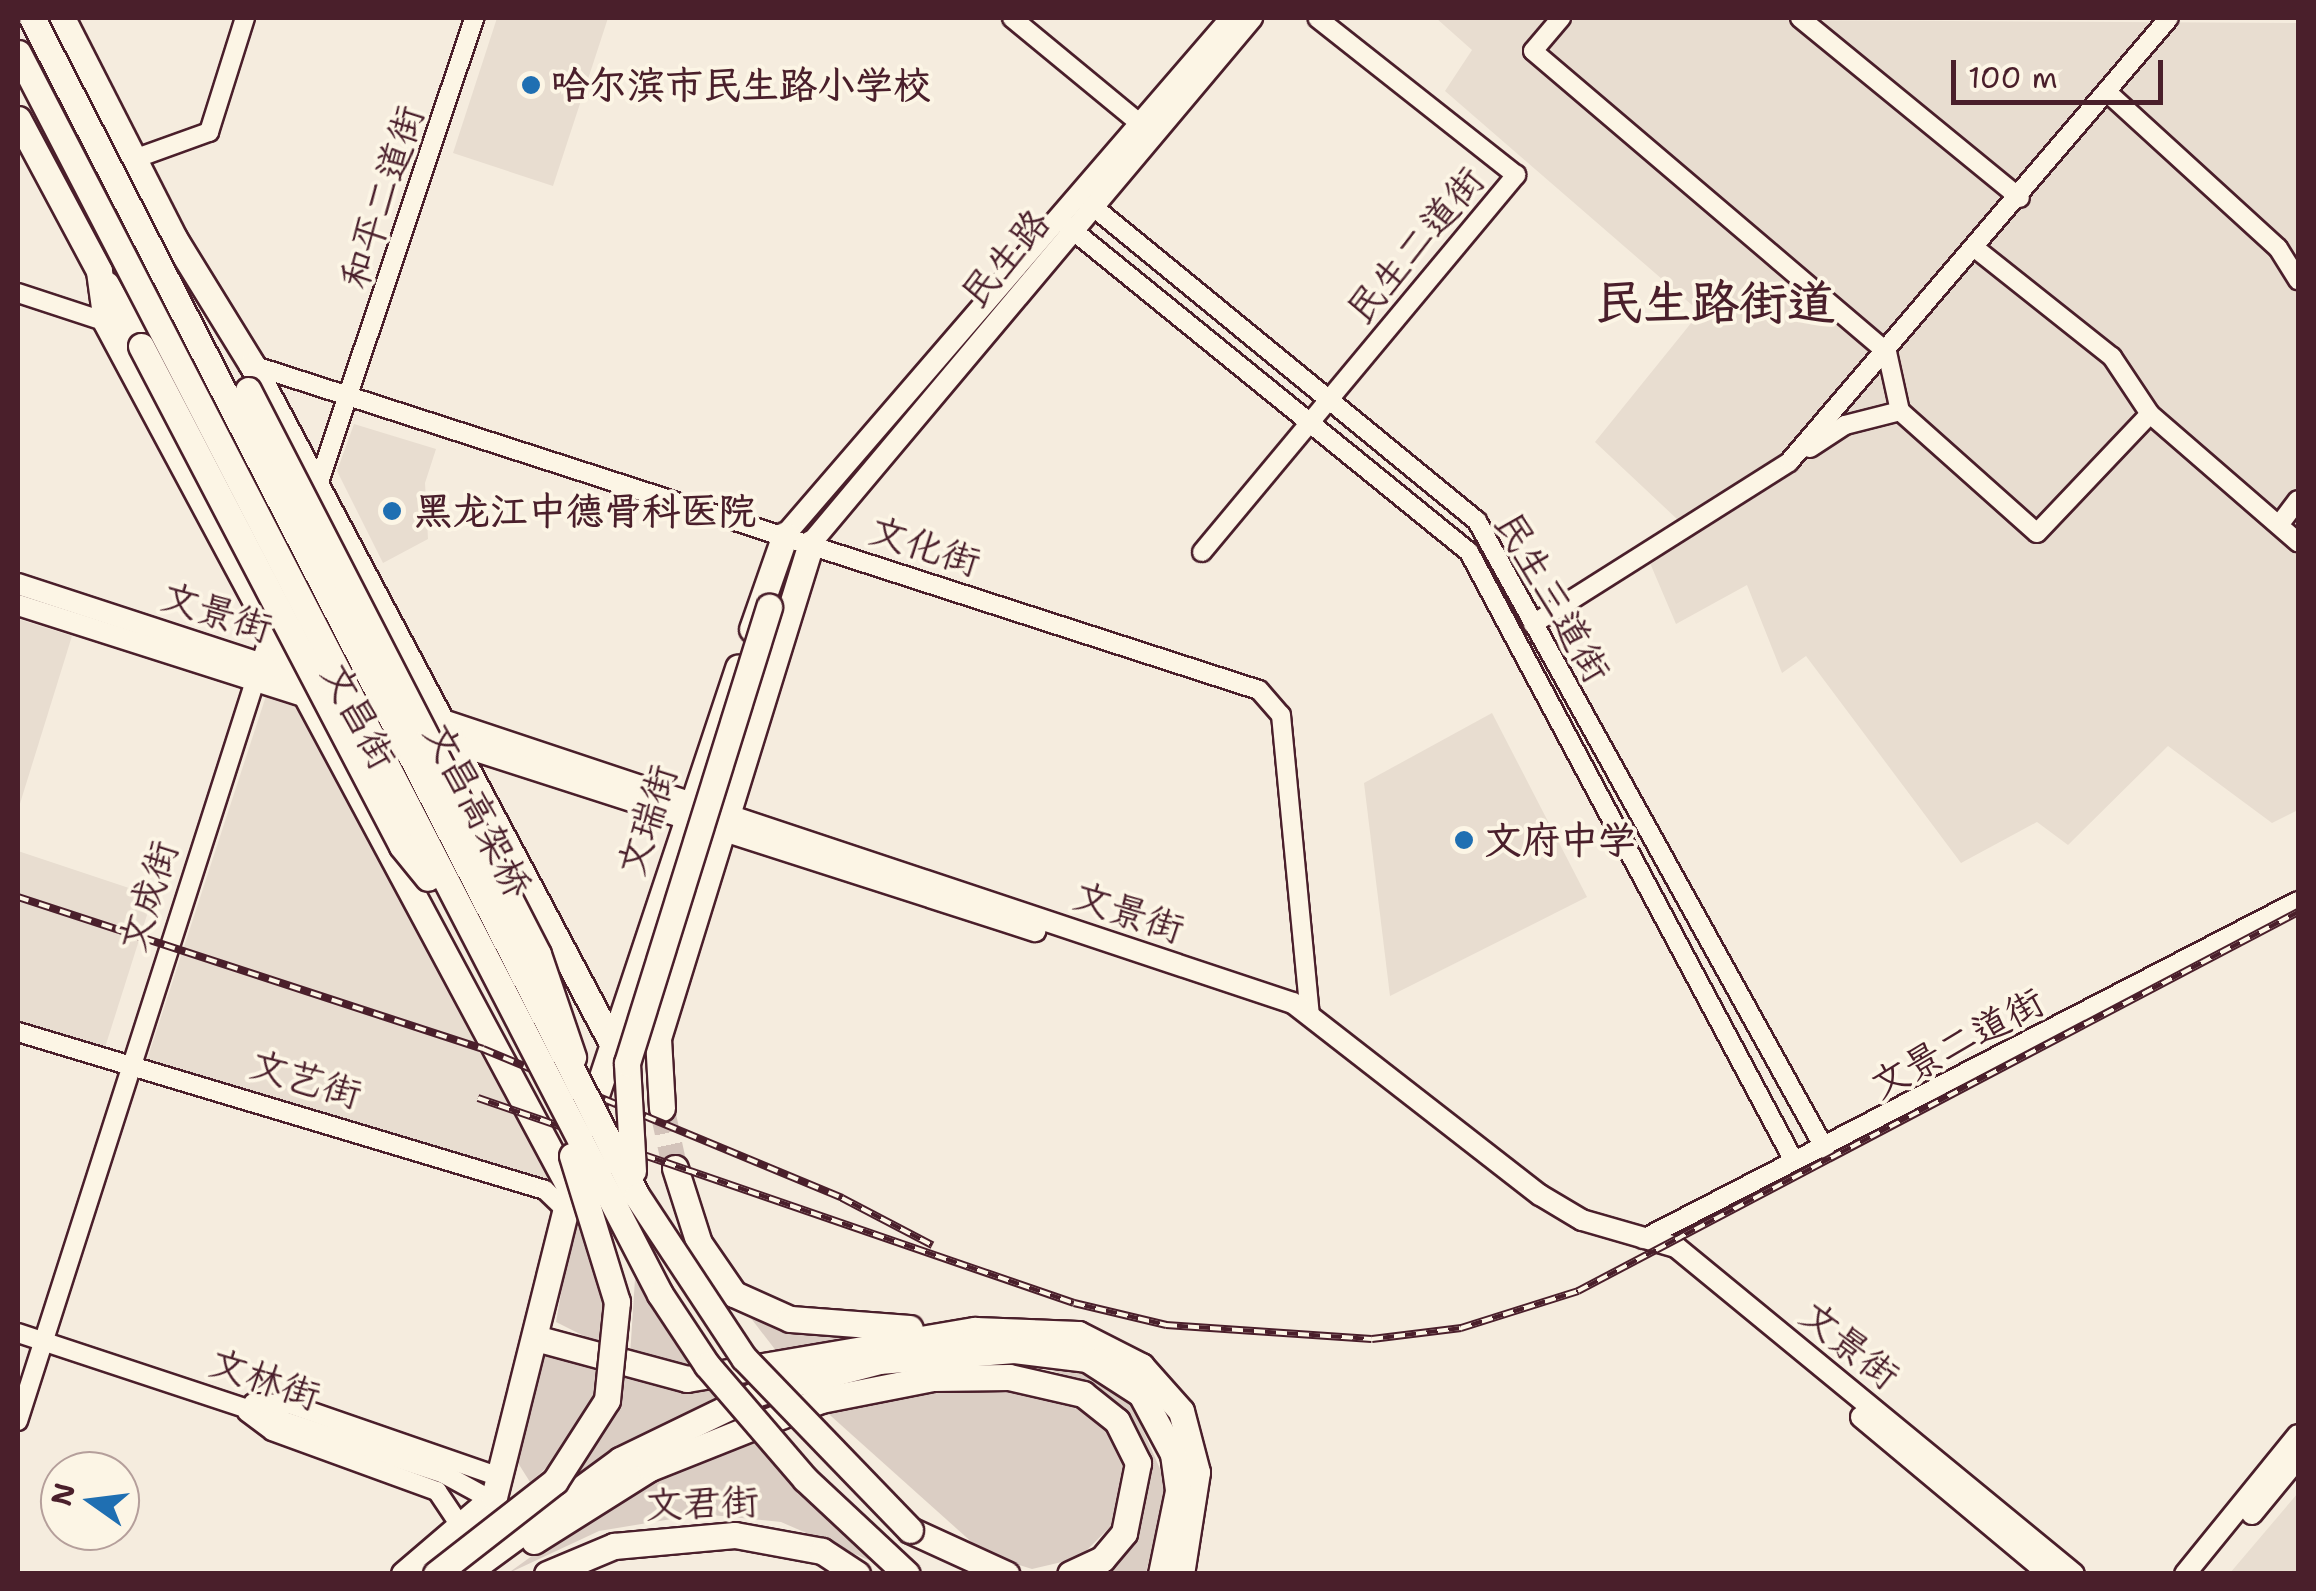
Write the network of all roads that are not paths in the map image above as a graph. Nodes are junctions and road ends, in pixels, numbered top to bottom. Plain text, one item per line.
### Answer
1 (32, 18) edge
2 (62, 18) edge
3 (245, 18) edge
4 (474, 18) edge
5 (1012, 18) edge
6 (1231, 18) edge
7 (1252, 18) edge
8 (1317, 18) edge
9 (1561, 18) edge
10 (1800, 18) edge
11 (2163, 19) edge
12 (18, 53) edge
13 (2106, 92) junction
14 (18, 119) edge
15 (1142, 125) junction
16 (134, 159) junction
17 (2020, 198) junction
18 (1087, 202) junction
19 (1068, 226) junction
20 (1976, 249) junction
21 (99, 271) junction
22 (2298, 280) edge
23 (18, 294) edge
24 (106, 322) junction
25 (1887, 352) junction
26 (250, 378) junction
27 (351, 396) junction
28 (1328, 402) junction
29 (1900, 411) junction
30 (2150, 414) junction
31 (1310, 422) junction
32 (1789, 462) junction
33 (318, 486) junction
34 (2298, 500) edge
35 (2279, 525) junction
36 (785, 535) junction
37 (2298, 542) edge
38 (811, 543) junction
39 (1202, 552) dead end
40 (18, 584) edge
41 (18, 605) edge
42 (1533, 624) junction
43 (272, 628) junction
44 (258, 671) junction
45 (299, 685) junction
46 (442, 719) junction
47 (455, 744) junction
48 (688, 811) junction
49 (726, 822) junction
50 (2298, 901) edge
51 (460, 915) junction
52 (1310, 1014) junction
53 (18, 1032) edge
54 (613, 1045) junction
55 (128, 1064) junction
56 (579, 1086) junction
57 (662, 1108) tunnel mouth
58 (560, 1112) junction
59 (1825, 1149) junction
60 (1794, 1161) junction
61 (675, 1168) tunnel mouth
62 (637, 1196) junction
63 (568, 1200) junction
64 (1643, 1239) junction
65 (976, 1330) junction
66 (18, 1334) edge
67 (538, 1339) junction
68 (42, 1342) junction
69 (235, 1402) junction
70 (18, 1421) edge
71 (2298, 1436) edge
72 (2298, 1458) edge
73 (493, 1487) junction
74 (463, 1530) junction
75 (910, 1530) junction
76 (404, 1574) edge
77 (436, 1574) edge
78 (466, 1574) edge
79 (490, 1574) edge
80 (547, 1574) edge
81 (857, 1574) edge
82 (906, 1574) edge
83 (951, 1574) edge
84 (1006, 1574) edge
85 (1070, 1574) edge
86 (1161, 1574) edge
87 (1181, 1574) edge
88 (2048, 1574) edge
89 (2074, 1574) edge
90 (2185, 1574) edge
91 (2202, 1574) edge

1 - 56 highway, 文昌高架桥, bridge
2 - 16 highway
3 - 16 street
4 - 27 street, 和平二道街
5 - 15 street
6 - 15 main road, 民生路
7 - 18 main road, 民生路
8 - 28 street, 民生二道街
9 - 25 street
10 - 17 street
11 - 13 street
12 - 51 highway, 文昌高架桥, bridge
13 - 17 street
13 - 22 street
14 - 21 highway, 文昌街
15 - 18 main road, 民生路
16 - 26 highway
17 - 20 street
18 - 19 main road, 民生路
18 - 28 street, 民生三道街
19 - 31 street, 民生三道街
19 - 36 main road, 民生路
19 - 38 main road, 民生路
20 - 25 street
20 - 30 street
21 - 24 highway, 文昌街
21 - 51 highway, 文昌街, bridge
23 - 24 street
24 - 43 highway, 文昌街
25 - 29 street
25 - 32 street
26 - 27 street, 文化街
26 - 33 highway, 文昌街
26 - 56 highway, bridge
27 - 33 street, 文成街
27 - 36 street, 文化街
28 - 31 street, 民生二道街
28 - 42 street, 民生三道街
29 - 30 street
29 - 32 street
30 - 35 street
31 - 39 street, 民生二道街
31 - 60 street, 民生三道街
32 - 42 street
33 - 43 street, 文成街
33 - 46 highway, 文昌街
34 - 35 street
35 - 37 street
36 - 38 street, 文化街
36 - 48 highway, 文瑞街
38 - 49 highway, 文瑞街
38 - 52 street, 文化街
38 - 62 highway, bridge
40 - 44 main road, 文景街
41 - 44 main road, 文景街
42 - 59 street, 民生三道街
43 - 44 street, 文成街
43 - 45 highway, 文昌街
44 - 45 main road, 文景街
44 - 55 street, 文成街
45 - 46 main road, 文景街
45 - 47 main road, 文景街
45 - 63 highway, 文昌街
46 - 47 highway, 文昌街
46 - 48 main road, 文景街
47 - 48 main road, 文景街
47 - 54 highway, 文昌街
48 - 49 main road, 文景街
48 - 54 highway, 文瑞街
49 - 52 main road, 文景街
49 - 57 highway, 文瑞街
49 - 88 main road, 文景街
50 - 59 street, 文景二道街
51 - 58 highway, 文昌高架桥, bridge
52 - 64 main road, 文景街
53 - 55 street, 文艺街
54 - 63 highway, 文瑞街
55 - 63 street, 文艺街
55 - 68 street, 文成街
56 - 62 highway, 文昌高架桥, bridge
58 - 77 highway, bridge
58 - 82 highway, 文昌高架桥, bridge
59 - 60 street, 文景二道街
60 - 64 street, 文景二道街
61 - 65 highway
62 - 75 highway, 文昌高架桥, bridge
63 - 67 highway
64 - 89 main road, 文景街
65 - 67 highway
65 - 87 highway
66 - 68 street, 文林街
67 - 73 highway
68 - 69 street, 文林街
68 - 70 street, 文成街
69 - 73 street
69 - 74 street
71 - 90 main road
72 - 91 main road
73 - 74 highway
74 - 76 highway
75 - 83 highway, 文昌高架桥
75 - 84 highway
78 - 86 highway
79 - 85 highway
80 - 81 highway, 文君街

